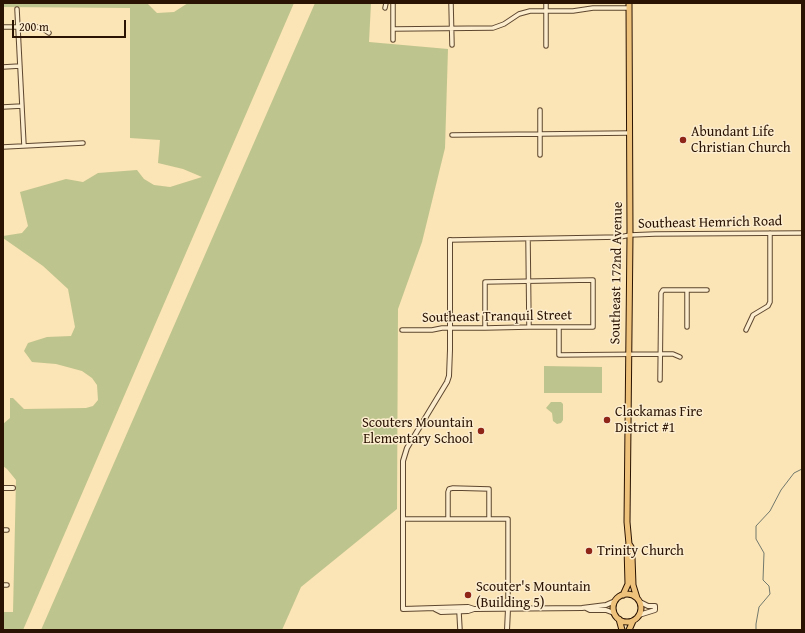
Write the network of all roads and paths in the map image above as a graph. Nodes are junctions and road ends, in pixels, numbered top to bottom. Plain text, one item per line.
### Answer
1 (393, 3) edge
2 (451, 3) edge
3 (546, 3) edge
4 (629, 6) edge
5 (17, 9) dead end
6 (546, 11) junction
7 (18, 26) junction
8 (3, 27) edge
9 (452, 28) junction
10 (393, 30) junction
11 (49, 33) dead end
12 (393, 40) dead end
13 (452, 45) dead end
14 (546, 46) dead end
15 (20, 66) junction
16 (3, 67) edge
17 (22, 106) junction
18 (3, 107) edge
19 (540, 110) dead end
20 (629, 133) junction
21 (540, 134) junction
22 (452, 135) dead end
23 (83, 143) dead end
24 (24, 146) junction
25 (3, 147) edge
26 (540, 155) dead end
27 (770, 233) junction
28 (802, 233) edge
29 (630, 235) junction
30 (528, 239) junction
31 (450, 240) joint
32 (529, 281) junction
33 (687, 290) junction
34 (707, 290) dead end
35 (529, 327) junction
36 (559, 327) junction
37 (687, 327) dead end
38 (450, 328) junction
39 (485, 328) junction
40 (402, 330) dead end
41 (746, 330) dead end
42 (660, 354) junction
43 (628, 355) junction
44 (680, 356) dead end
45 (660, 380) dead end
46 (3, 488) edge
47 (13, 488) dead end
48 (404, 519) junction
49 (448, 519) junction
50 (489, 519) junction
51 (629, 544) junction
52 (623, 595) junction
53 (638, 600) junction
54 (615, 601) junction
55 (586, 608) junction
56 (435, 609) junction
57 (474, 609) junction
58 (508, 609) junction
59 (460, 612) junction
60 (614, 613) junction
61 (639, 615) junction
62 (619, 619) junction
63 (633, 621) junction
64 (460, 630) edge
65 (507, 630) edge
66 (622, 630) edge
67 (629, 630) edge

1 - 10 street
2 - 9 street
3 - 6 street
4 - 6 street
4 - 20 main road, Southeast 172nd Avenue
5 - 7 street
6 - 9 street
6 - 14 street
7 - 8 street
7 - 11 street
7 - 15 street
9 - 10 street
9 - 13 street
10 - 12 street
15 - 16 street
15 - 17 street
17 - 18 street
17 - 24 street
19 - 21 street
20 - 21 street
20 - 29 main road, Southeast 172nd Avenue
21 - 22 street
21 - 26 street
23 - 24 street
24 - 25 street
27 - 28 street, Southeast Hemrich Road
27 - 29 street, Southeast Hemrich Road
27 - 41 street
29 - 30 street, Southeast Hemrich Road
29 - 43 main road, Southeast 172nd Avenue
30 - 31 street, Southeast Hemrich Road
30 - 32 street
31 - 38 street
32 - 35 street
32 - 36 street, Southeast Tranquil Street
32 - 39 street
33 - 34 street
33 - 37 street
33 - 42 street
35 - 36 street, Southeast Tranquil Street
35 - 39 street, Southeast Tranquil Street
36 - 43 street
38 - 39 street, Southeast Tranquil Street
38 - 40 street, Southeast Tranquil Street
38 - 48 street
42 - 43 street
42 - 44 street
42 - 45 street
43 - 51 main road, Southeast 172nd Avenue
46 - 47 street
48 - 49 street
48 - 56 street
49 - 50 street
49 - 50 street
50 - 58 street
51 - 52 main road, Southeast 172nd Avenue
51 - 53 main road, Southeast 172nd Avenue
52 - 53 main road
52 - 54 main road
53 - 61 main road, Southeast 172nd Avenue
53 - 61 street
54 - 55 street
54 - 60 main road
55 - 58 street
55 - 60 street
56 - 57 street
56 - 59 street
57 - 58 street
57 - 59 street
58 - 65 street
59 - 64 street
60 - 62 main road
61 - 63 main road
62 - 63 main road
62 - 66 main road
63 - 67 main road

